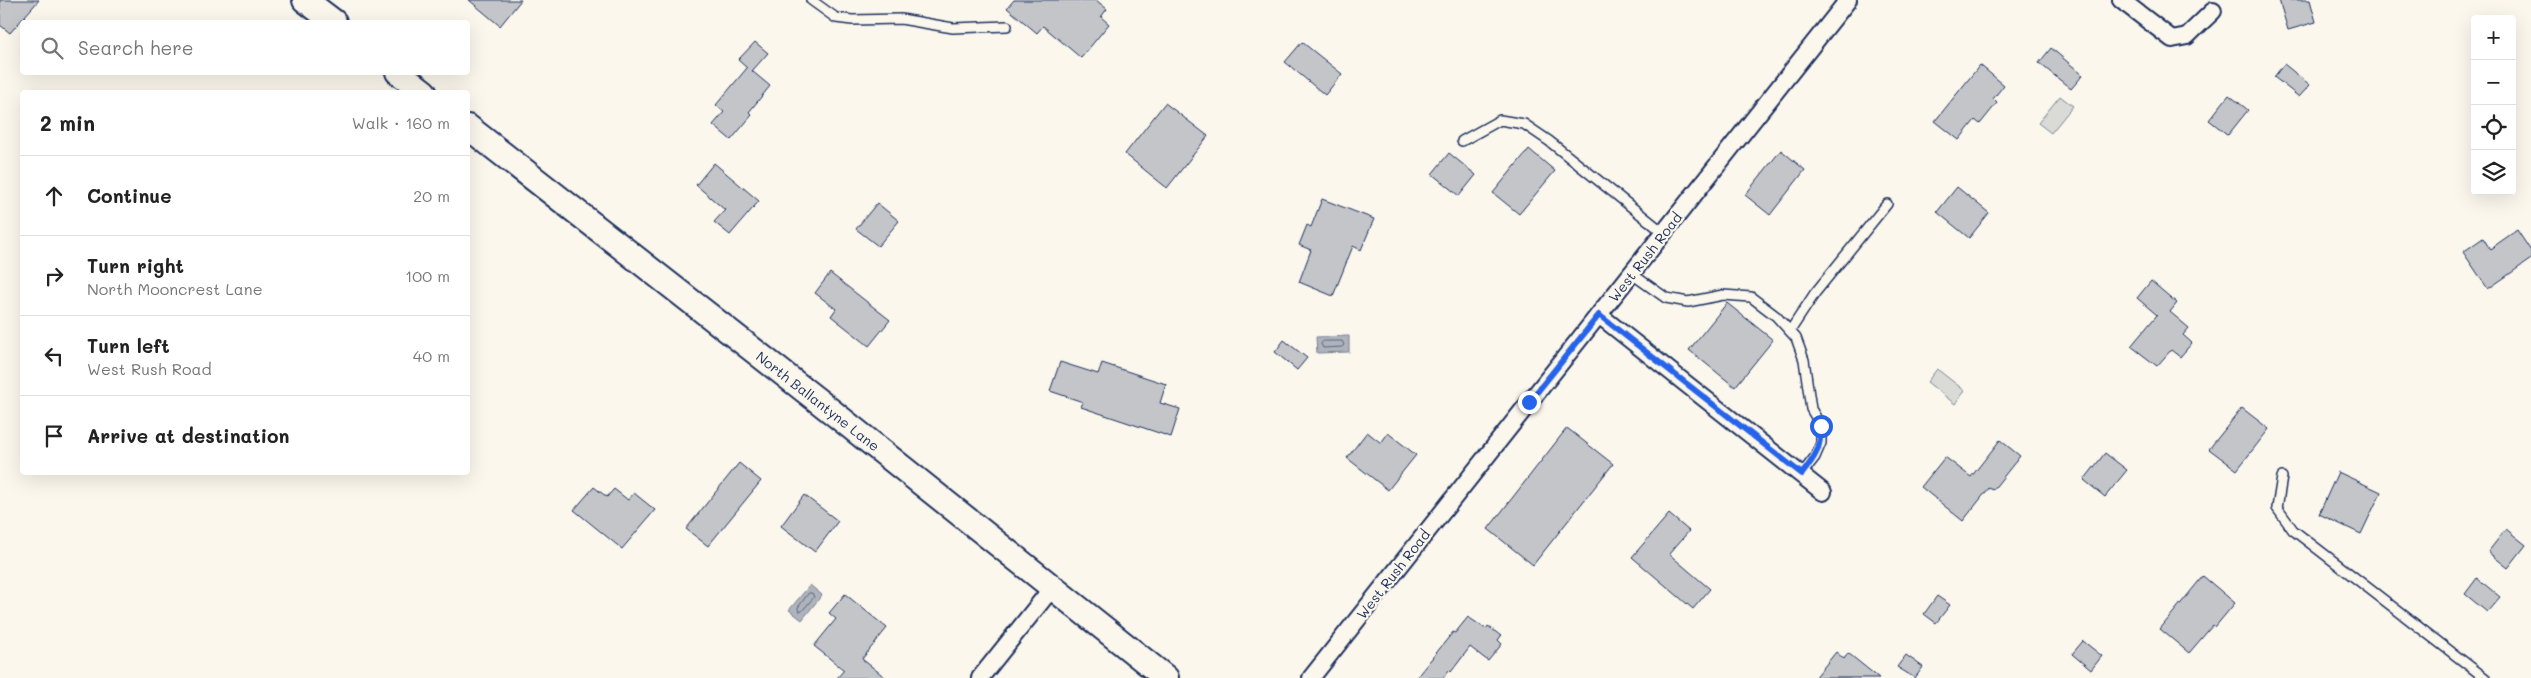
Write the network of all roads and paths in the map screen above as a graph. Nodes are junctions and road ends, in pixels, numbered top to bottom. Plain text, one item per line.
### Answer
1 (305, 0) edge
2 (811, 0) edge
3 (1848, 0) edge
4 (2121, 0) edge
5 (2213, 10) dead end
6 (331, 20) edge
7 (1007, 26) dead end
8 (402, 75) edge
9 (421, 90) edge
10 (470, 129) edge
11 (1462, 141) dead end
12 (1887, 204) dead end
13 (1664, 233) junction
14 (1632, 274) junction
15 (1599, 315) junction
16 (1790, 331) junction
17 (1802, 474) junction
18 (2282, 477) dead end
19 (1823, 492) dead end
20 (1052, 588) junction
21 (980, 678) edge
22 (1166, 678) edge
23 (1311, 678) edge
24 (2485, 678) edge

1 - 6 street
2 - 7 lane
3 - 13 street, West Rush Road
4 - 5 street
8 - 9 street
10 - 20 street, North Ballantyne Lane
11 - 13 lane
12 - 16 lane
13 - 14 street, West Rush Road
14 - 15 street, West Rush Road
14 - 16 lane
15 - 17 street
15 - 23 street, West Rush Road
16 - 17 lane
17 - 19 street
18 - 24 lane
20 - 21 street
20 - 22 street, North Ballantyne Lane

